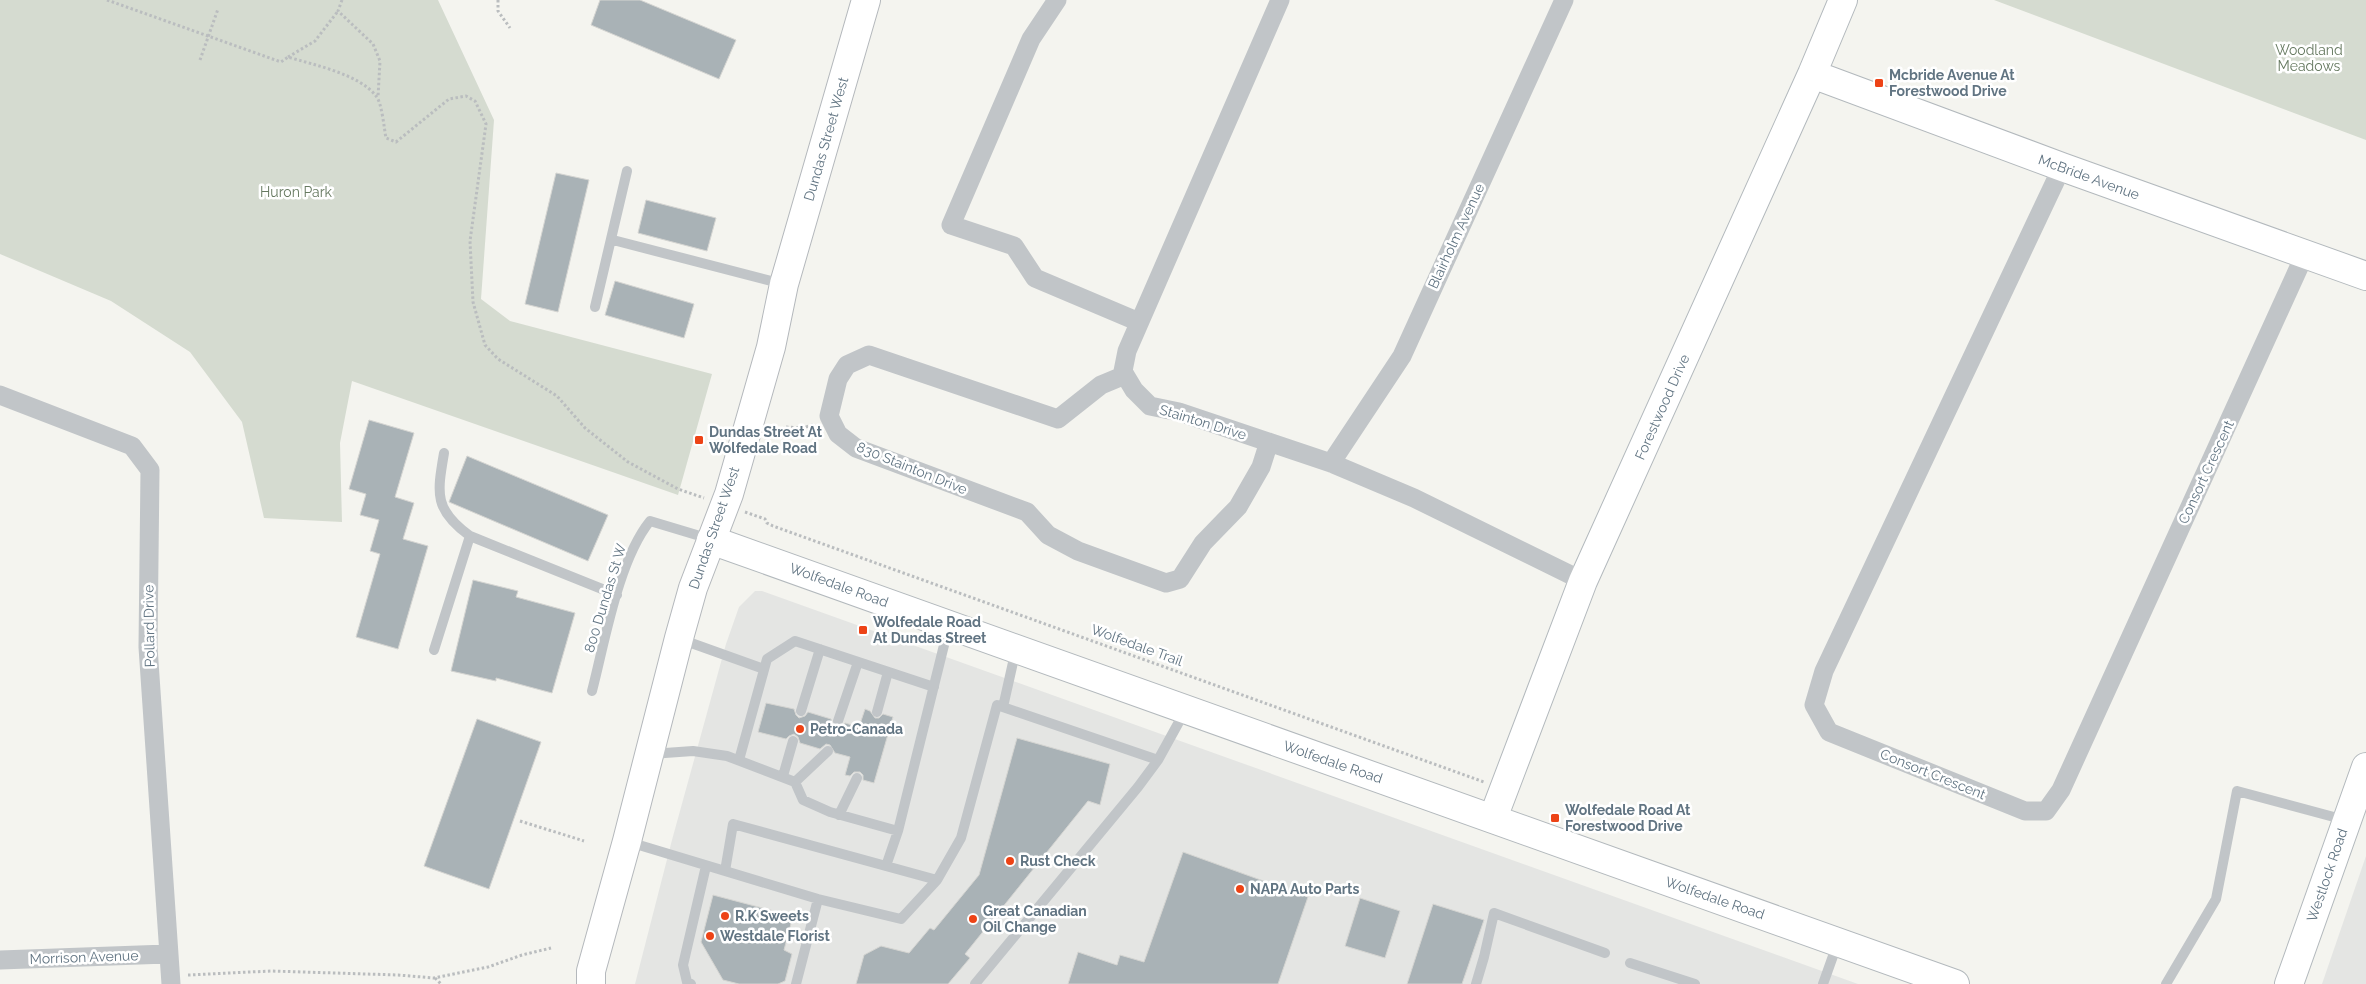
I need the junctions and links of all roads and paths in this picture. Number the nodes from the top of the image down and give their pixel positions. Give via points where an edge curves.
1 (107, 0) edge
2 (342, 0) edge
3 (498, 0) edge
4 (866, 0) edge
5 (1057, 0) edge
6 (1280, 0) edge
7 (1564, 0) edge
8 (1843, 0) edge
9 (218, 9) dead end
10 (338, 11) junction
11 (510, 28) dead end
12 (208, 36) junction
13 (288, 57) junction
14 (200, 60) dead end
15 (1812, 74) junction
16 (378, 97) junction
17 (2062, 167) junction
18 (627, 171) dead end
19 (613, 240) junction
20 (2305, 254) junction
21 (2366, 276) edge
22 (784, 284) junction
23 (596, 306) dead end
24 (1139, 322) junction
25 (1125, 375) junction
26 (0, 395) edge
27 (831, 419) junction
28 (786, 427) dead end
29 (1269, 442) junction
30 (444, 453) dead end
31 (1331, 463) junction
32 (685, 492) dead end
33 (765, 519) dead end
34 (470, 536) junction
35 (711, 540) junction
36 (1583, 581) junction
37 (617, 594) junction
38 (949, 624) junction
39 (679, 638) junction
40 (1017, 647) junction
41 (820, 649) junction
42 (434, 650) dead end
43 (858, 662) junction
44 (764, 669) junction
45 (888, 672) junction
46 (934, 687) junction
47 (592, 692) dead end
48 (1003, 707) junction
49 (1185, 710) junction
50 (801, 711) dead end
51 (877, 712) dead end
52 (838, 721) dead end
53 (793, 741) dead end
54 (828, 751) dead end
55 (648, 754) junction
56 (739, 760) junction
57 (1158, 760) junction
58 (2366, 767) edge
59 (782, 776) junction
60 (857, 778) dead end
61 (795, 782) junction
62 (1503, 790) junction
63 (839, 815) junction
64 (1493, 818) junction
65 (2346, 820) junction
66 (520, 822) dead end
67 (898, 830) junction
68 (584, 841) dead end
69 (627, 841) junction
70 (706, 866) junction
71 (886, 866) junction
72 (725, 871) junction
73 (938, 880) junction
74 (818, 899) junction
75 (1839, 942) junction
76 (551, 948) dead end
77 (168, 954) junction
78 (1605, 954) dead end
79 (0, 960) edge
80 (1630, 962) dead end
81 (434, 978) junction
82 (170, 980) edge
83 (588, 980) edge
84 (441, 984) edge
85 (691, 984) edge
86 (796, 984) edge
87 (975, 984) edge
88 (1476, 984) edge
89 (1695, 984) edge
90 (1823, 984) edge
91 (1955, 984) edge
92 (2166, 984) edge
93 (2289, 984) edge

1 - 12 path
2 - 10 path
3 - 11 path via 498,11
4 - 22 street, Dundas Street West
5 - 24 street via 1031,39 951,225 1014,246 1035,278
6 - 24 street
7 - 31 street, Blairholm Avenue via 1402,356
8 - 15 street, Forestwood Drive
9 - 12 path
10 - 13 path via 315,40
10 - 16 path via 373,44 380,60
12 - 13 path via 281,62
12 - 14 path
13 - 16 path via 360,82
15 - 17 street, McBride Avenue
15 - 36 street, Forestwood Drive
16 - 32 path via 386,138 396,142 450,100 466,96 475,101 486,124 470,241 473,302 485,345 498,359 557,396 585,428 628,462
17 - 20 street, McBride Avenue
17 - 20 street, Consort Crescent via 1824,672 1814,705 1828,732 2025,811 2046,811 2061,790
18 - 19 lane
19 - 22 lane
19 - 23 lane
20 - 21 street, McBride Avenue
22 - 35 street, Dundas Street West via 771,347 729,494
24 - 25 street via 1126,351
25 - 27 street via 1101,385 1058,419 868,355 846,365 838,379
25 - 29 street, Stainton Drive via 1150,406 1179,412
26 - 77 street, Pollard Drive via 132,446 150,470 148,647
27 - 28 path via 803,428
27 - 29 street, 830 Stainton Drive via 838,434 856,448 1027,512 1048,535 1078,551 1166,583 1180,579 1204,543 1238,507 1261,468
29 - 31 street, Stainton Drive
30 - 34 lane via 438,487 441,507 455,526
31 - 36 street, Stainton Drive via 1414,498
33 - 62 path, Wolfedale Trail via 773,526
34 - 37 lane
34 - 42 lane
35 - 37 lane, 800 Dundas St W via 650,521 638,536
35 - 38 street, Wolfedale Road
35 - 39 street, Dundas Street West
36 - 62 street, Forestwood Drive
37 - 47 lane, 800 Dundas St W
38 - 40 street, Wolfedale Road
38 - 46 lane
39 - 44 lane
39 - 55 street, Dundas Street West
40 - 48 lane
40 - 49 street, Wolfedale Road
41 - 43 lane
41 - 44 lane via 795,641 767,659
41 - 50 lane
43 - 45 lane
43 - 52 lane
44 - 56 lane
45 - 46 lane
45 - 51 lane
46 - 67 lane
48 - 57 lane
48 - 73 lane via 997,705 961,838
49 - 57 lane
49 - 64 street, Wolfedale Road
53 - 59 lane
54 - 61 lane
55 - 56 lane via 693,751
55 - 69 street, Dundas Street West
56 - 59 lane
57 - 87 lane
58 - 65 street, Westlock Road
59 - 61 lane
60 - 63 lane
61 - 63 lane via 803,800
62 - 64 street, Forestwood Drive
63 - 67 lane
64 - 75 street, Wolfedale Road
65 - 92 lane via 2237,791 2216,899
65 - 93 street, Westlock Road
66 - 68 path
67 - 71 lane
69 - 70 lane
69 - 83 street, Dundas Street West
70 - 72 lane
70 - 85 lane via 683,964 687,982
71 - 72 lane via 733,824
71 - 73 lane
72 - 74 lane
73 - 74 lane via 901,919
74 - 86 lane
75 - 90 lane
75 - 91 street, Wolfedale Road
76 - 81 path via 522,954 488,967
77 - 79 street, Morrison Avenue
77 - 82 street, Pollard Drive
78 - 88 lane via 1494,913
80 - 89 lane
81 - 82 path via 271,971
81 - 84 path

